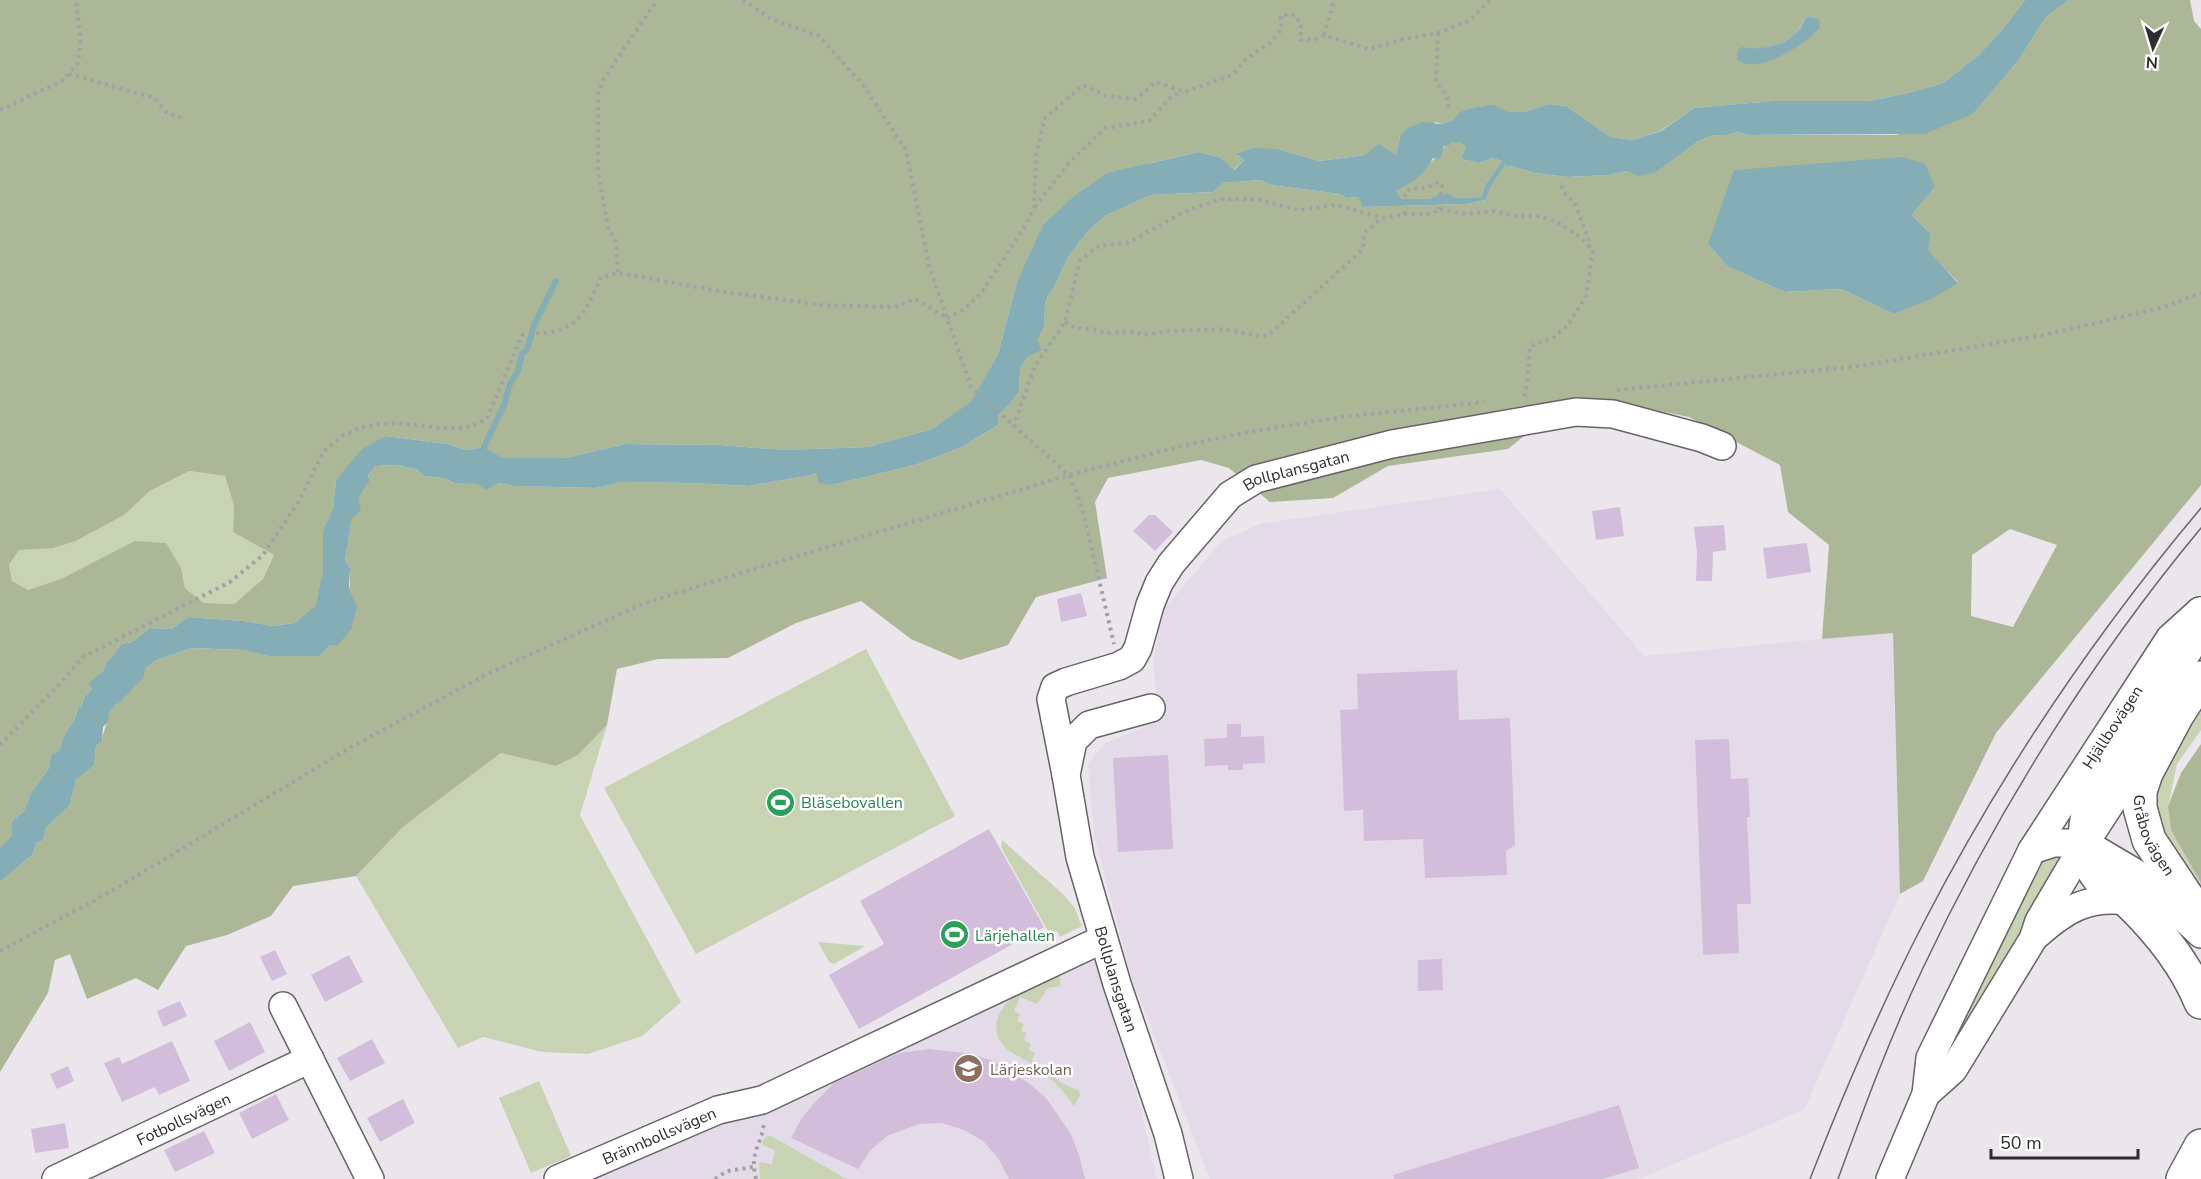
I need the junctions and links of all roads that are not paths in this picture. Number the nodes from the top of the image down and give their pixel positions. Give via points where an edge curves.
1 (1722, 446) dead end
2 (2201, 612) edge
3 (2201, 678) edge
4 (1151, 708) dead end
5 (2177, 715) junction
6 (1066, 775) junction
7 (2085, 843) junction
8 (2032, 850) junction
9 (2128, 901) junction
10 (2201, 918) edge
11 (2201, 934) edge
12 (1103, 939) junction
13 (2033, 939) junction
14 (2201, 1002) edge
15 (283, 1006) dead end
16 (310, 1059) junction
17 (1926, 1095) junction
18 (2201, 1146) edge
19 (56, 1179) edge
20 (370, 1179) edge
21 (558, 1179) edge
22 (1179, 1179) edge
23 (1890, 1179) edge
24 (2183, 1179) edge

1 - 6 street, Bollplansgatan via 1613,414 1576,412 1392,444 1256,479 1230,495 1158,583 1132,659 1055,687 1051,699
2 - 7 main road via 2186,649 2095,794 2085,824
2 - 8 street, Hjällbovägen via 2170,638
3 - 5 main road, Hjällbovägen
4 - 6 street, Bollplansgatan via 1089,725 1073,741
5 - 7 street, Hjällbovägen via 2145,750
5 - 10 main road, Gråbovägen via 2146,773 2140,808 2149,840
6 - 12 street, Bollplansgatan via 1080,857
7 - 8 street via 2055,843
7 - 9 main road via 2097,875
7 - 11 street via 2134,872
7 - 13 street, Hjällbovägen via 2039,921
8 - 17 street, Hjällbovägen via 1930,1058
9 - 13 street, Hjällbovägen via 2080,904
9 - 14 main road via 2174,952
12 - 21 street, Brännbollsvägen via 762,1100 718,1110
12 - 22 street, Bollplansgatan via 1168,1134
13 - 17 street, Hjällbovägen via 1953,1070
15 - 16 street
16 - 19 street, Fotbollsvägen
16 - 20 street
17 - 23 street, Hjällbovägen
18 - 24 main road

